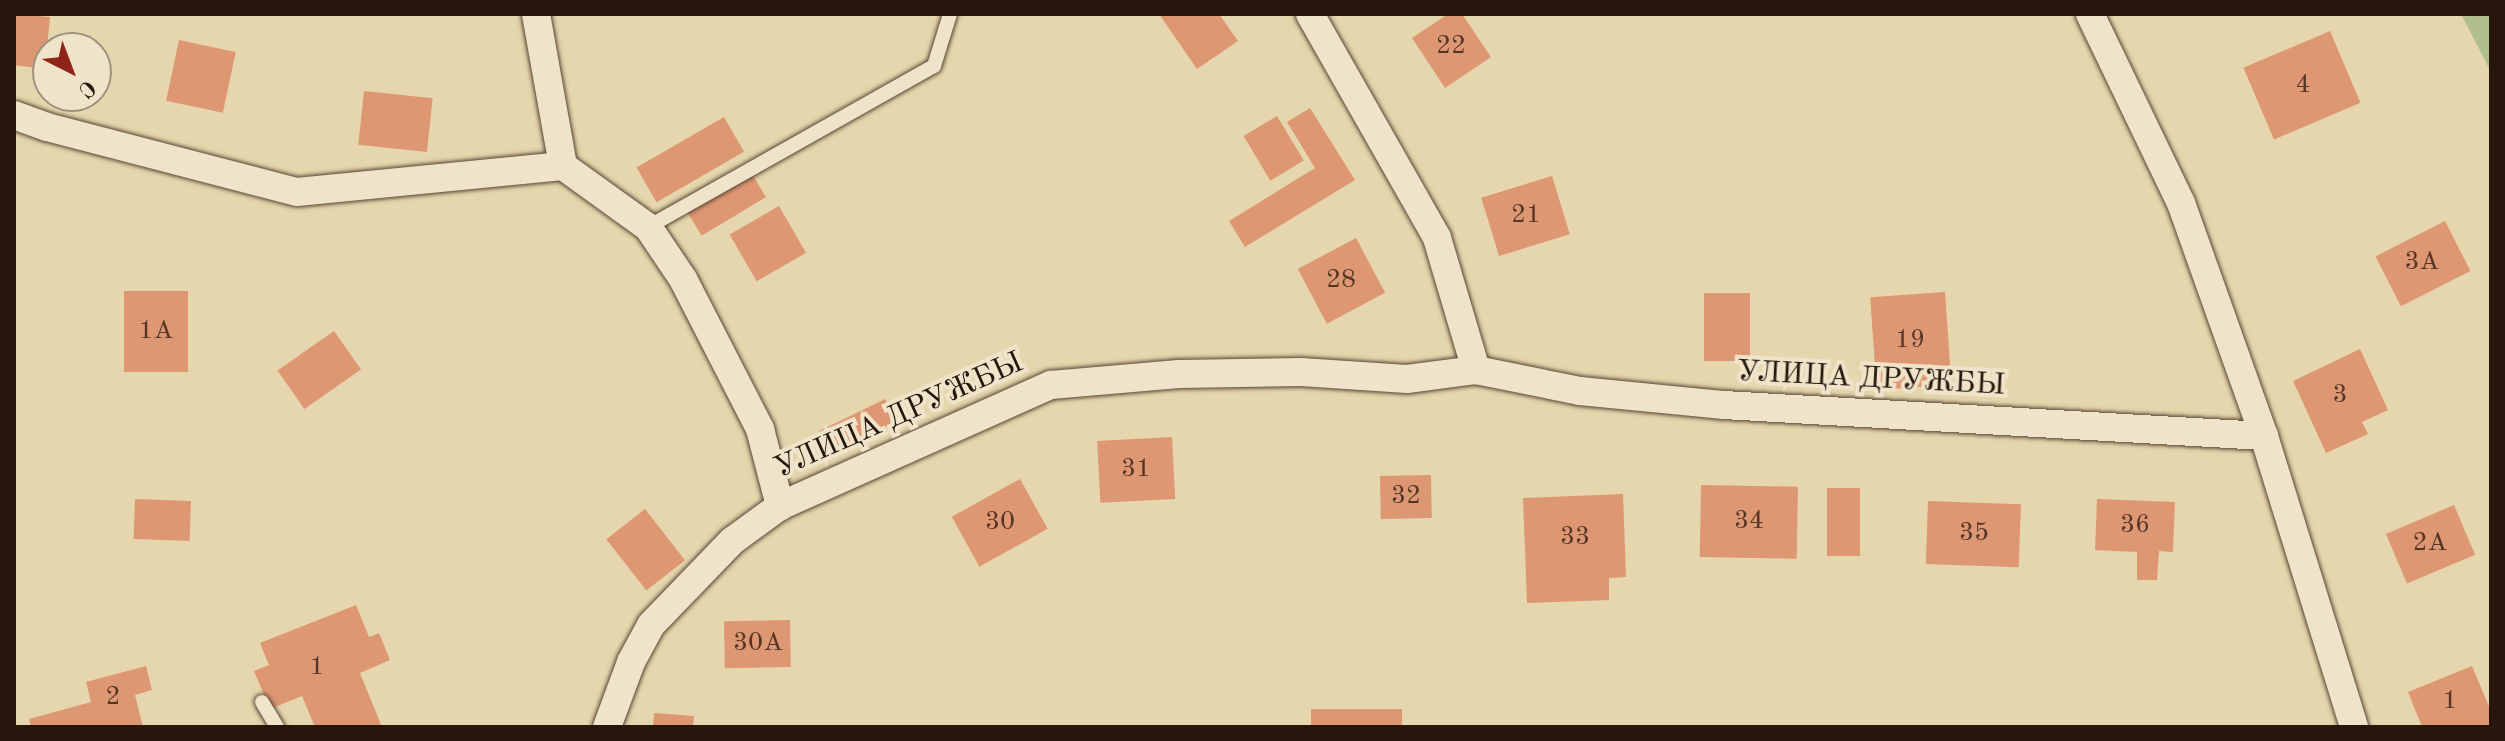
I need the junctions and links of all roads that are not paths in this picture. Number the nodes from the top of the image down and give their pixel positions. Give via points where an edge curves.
1 (536, 14) edge
2 (950, 14) edge
3 (1310, 14) edge
4 (2090, 14) edge
5 (14, 115) edge
6 (563, 166) junction
7 (648, 227) junction
8 (1476, 370) junction
9 (2264, 436) junction
10 (780, 506) junction
11 (262, 702) dead end
12 (277, 727) edge
13 (607, 727) edge
14 (2354, 727) edge

1 - 6 street
2 - 7 lane via 934,66
3 - 8 street via 1437,238
4 - 9 street via 2181,203
5 - 6 street via 297,192
6 - 7 street
7 - 10 street via 683,279 760,429
8 - 9 street, УЛИЦА ДРУЖБЫ via 1580,391 1724,405
8 - 10 street, УЛИЦА ДРУЖБЫ via 1407,379 1301,372 1179,374 1051,385
9 - 14 street
10 - 13 street, УЛИЦА ДРУЖБЫ via 732,541 651,625
11 - 12 lane

